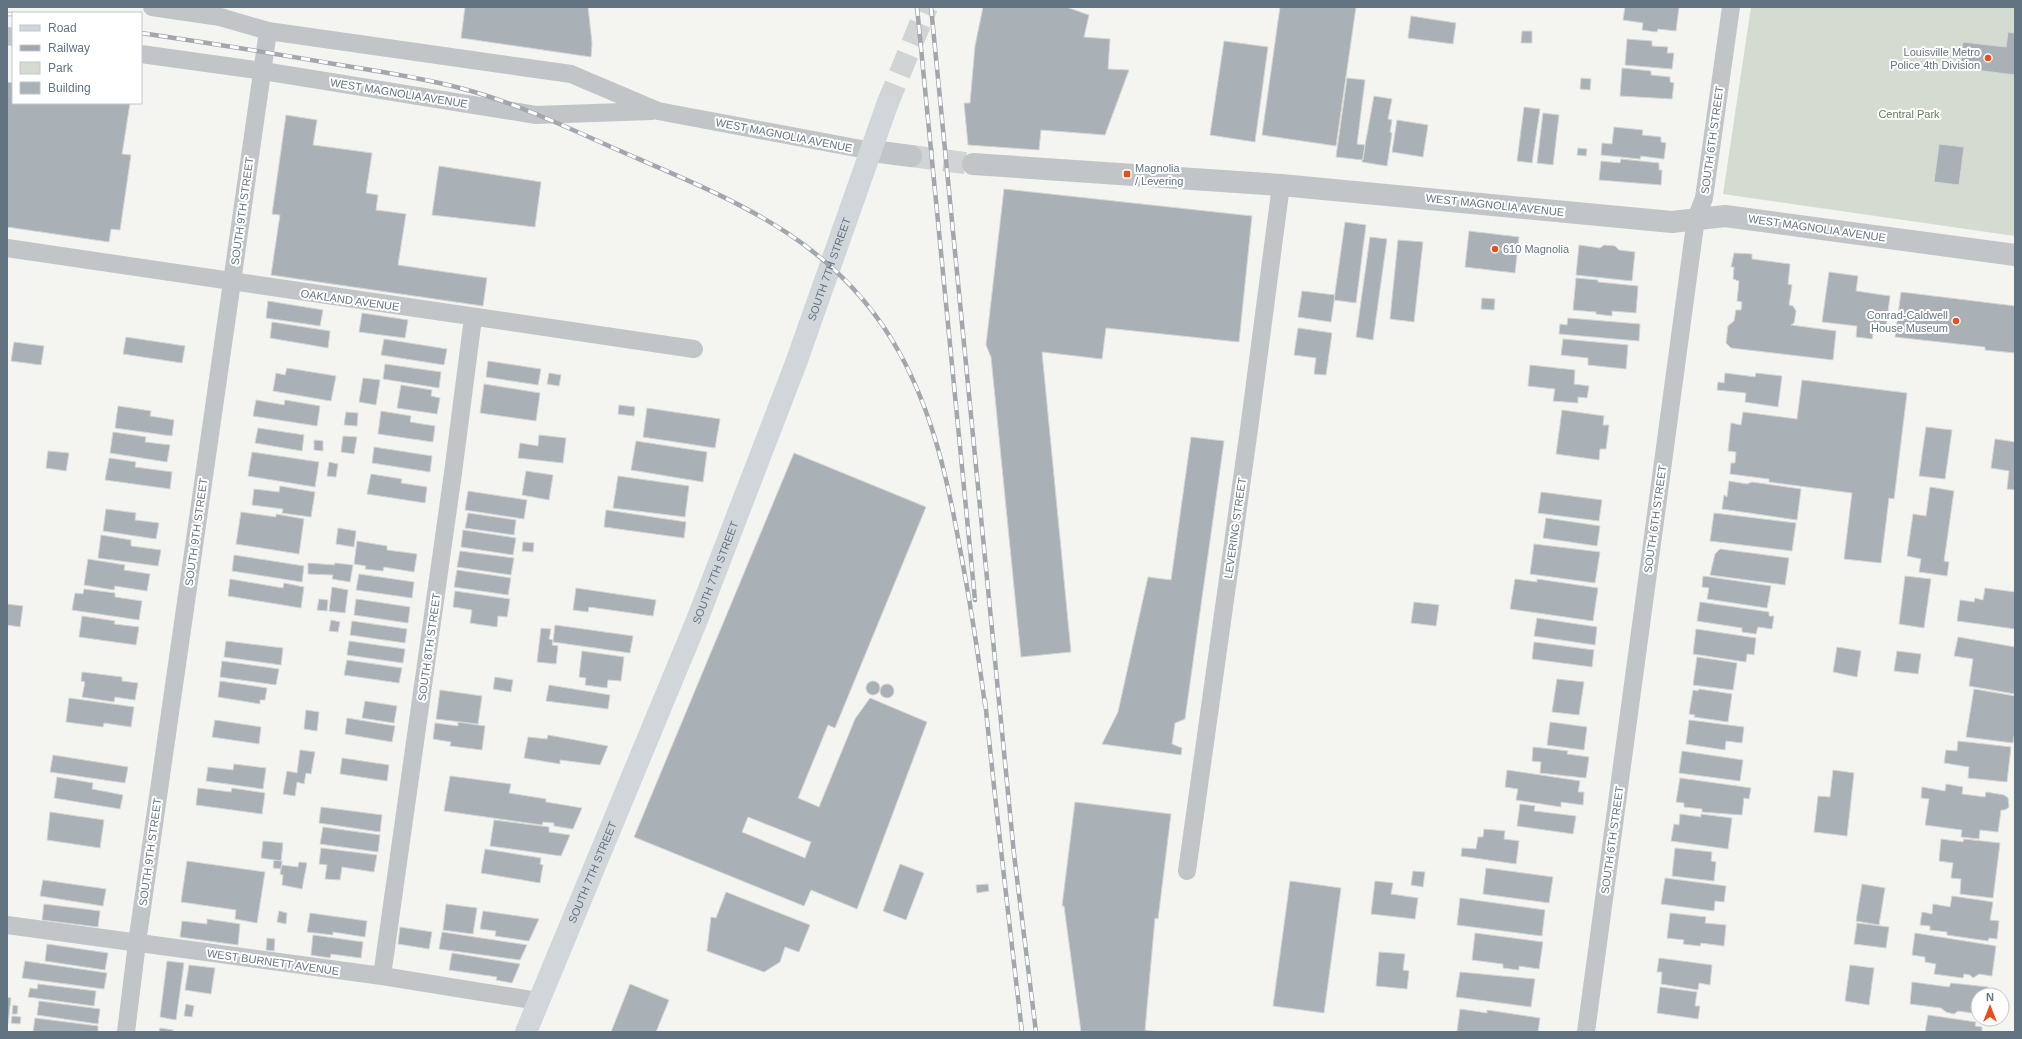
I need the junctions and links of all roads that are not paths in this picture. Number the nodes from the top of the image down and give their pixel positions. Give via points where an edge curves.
1 (152, 7) edge
2 (1731, 7) edge
3 (268, 31) junction
4 (142, 54) edge
5 (263, 71) junction
6 (887, 105) tunnel mouth
7 (658, 111) junction
8 (872, 151) junction
9 (911, 156) tunnel mouth
10 (973, 164) tunnel mouth
11 (1281, 185) junction
12 (1696, 219) junction
13 (7, 248) edge
14 (2015, 255) edge
15 (232, 282) junction
16 (473, 318) junction
17 (694, 349) dead end
18 (1187, 870) dead end
19 (7, 925) edge
20 (137, 943) junction
21 (382, 976) junction
22 (538, 1001) junction
23 (126, 1032) edge
24 (526, 1032) edge
25 (1586, 1032) edge

1 - 3 street, WEST MAGNOLIA AVENUE via 220,17
2 - 12 street, SOUTH 6TH STREET via 1704,198
3 - 5 street, SOUTH 9TH STREET
3 - 7 street, WEST MAGNOLIA AVENUE via 571,74
4 - 5 street, WEST MAGNOLIA AVENUE
5 - 7 street, WEST MAGNOLIA AVENUE via 536,115
5 - 15 street, SOUTH 9TH STREET
6 - 8 main road, SOUTH 7TH STREET
7 - 8 street, WEST MAGNOLIA AVENUE
8 - 9 street, WEST MAGNOLIA AVENUE
8 - 22 main road, SOUTH 7TH STREET via 796,363 697,620
10 - 11 street, WEST MAGNOLIA AVENUE
11 - 12 street, WEST MAGNOLIA AVENUE via 1672,222
11 - 18 street, LEVERING STREET
12 - 14 street, WEST MAGNOLIA AVENUE via 1724,216
12 - 25 street, SOUTH 6TH STREET
13 - 15 street, OAKLAND AVENUE
15 - 16 street, OAKLAND AVENUE
15 - 20 street, SOUTH 9TH STREET
16 - 17 street, OAKLAND AVENUE
16 - 21 street, SOUTH 8TH STREET
19 - 20 street, WEST BURNETT AVENUE
20 - 21 street, WEST BURNETT AVENUE
20 - 23 street, SOUTH 9TH STREET
21 - 22 street, WEST BURNETT AVENUE
22 - 24 main road, SOUTH 7TH STREET

